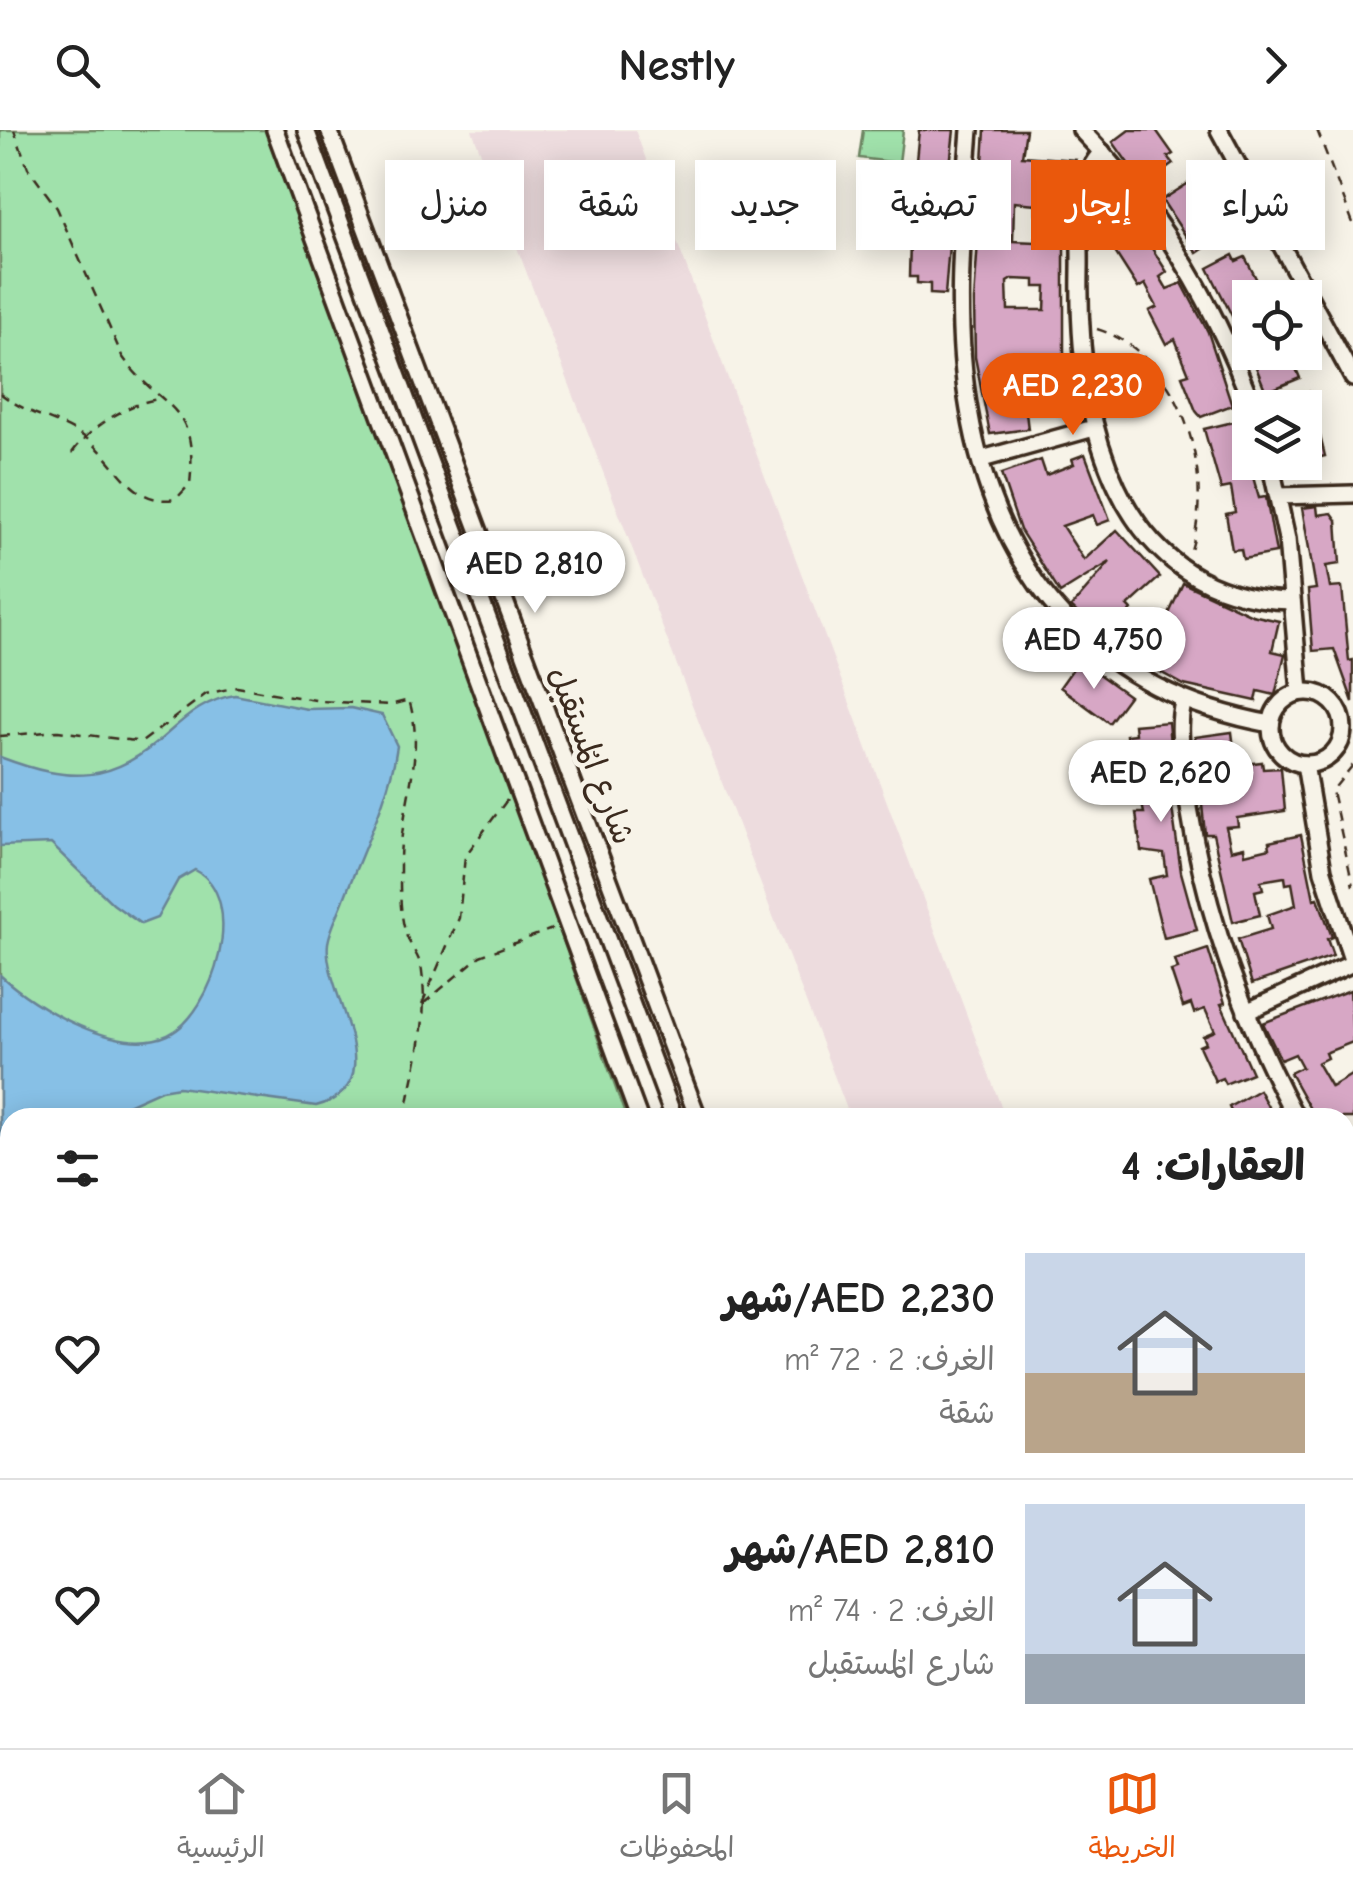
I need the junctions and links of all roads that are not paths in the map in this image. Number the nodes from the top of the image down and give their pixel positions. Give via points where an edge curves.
1 (275, 130) edge
2 (306, 130) edge
3 (329, 130) edge
4 (970, 130) edge
5 (1082, 130) edge
6 (1220, 130) edge
7 (1102, 152) junction
8 (1353, 378) edge
9 (1247, 390) edge
10 (1094, 428) junction
11 (982, 459) junction
12 (1274, 480) edge
13 (1353, 494) edge
14 (1278, 496) junction
15 (1292, 601) junction
16 (1300, 692) junction
17 (1183, 702) junction
18 (1348, 715) edge
19 (1272, 724) junction
20 (1305, 764) junction
21 (1353, 963) edge
22 (1246, 1012) junction
23 (635, 1108) edge
24 (670, 1108) edge
25 (694, 1108) edge
26 (1291, 1108) edge

1 - 23 street
2 - 24 street, شارع المُستقبل
3 - 25 street, شارع المُستقبل
4 - 11 street via 962,319 969,411
5 - 7 street
6 - 8 street
7 - 9 street via 1187,265
7 - 10 street via 1084,183 1082,374
10 - 11 street
10 - 15 street via 1135,520 1184,569 1236,593
11 - 17 street via 1010,536 1053,606 1110,660
12 - 14 street
13 - 14 street
14 - 15 street
15 - 16 street
16 - 18 street via 1330,699
16 - 19 street via 1284,700
17 - 19 street
17 - 22 street via 1180,730 1193,834
18 - 20 street via 1339,746 1325,760
19 - 20 street via 1280,751
20 - 21 street via 1323,872
21 - 22 street
22 - 26 street

